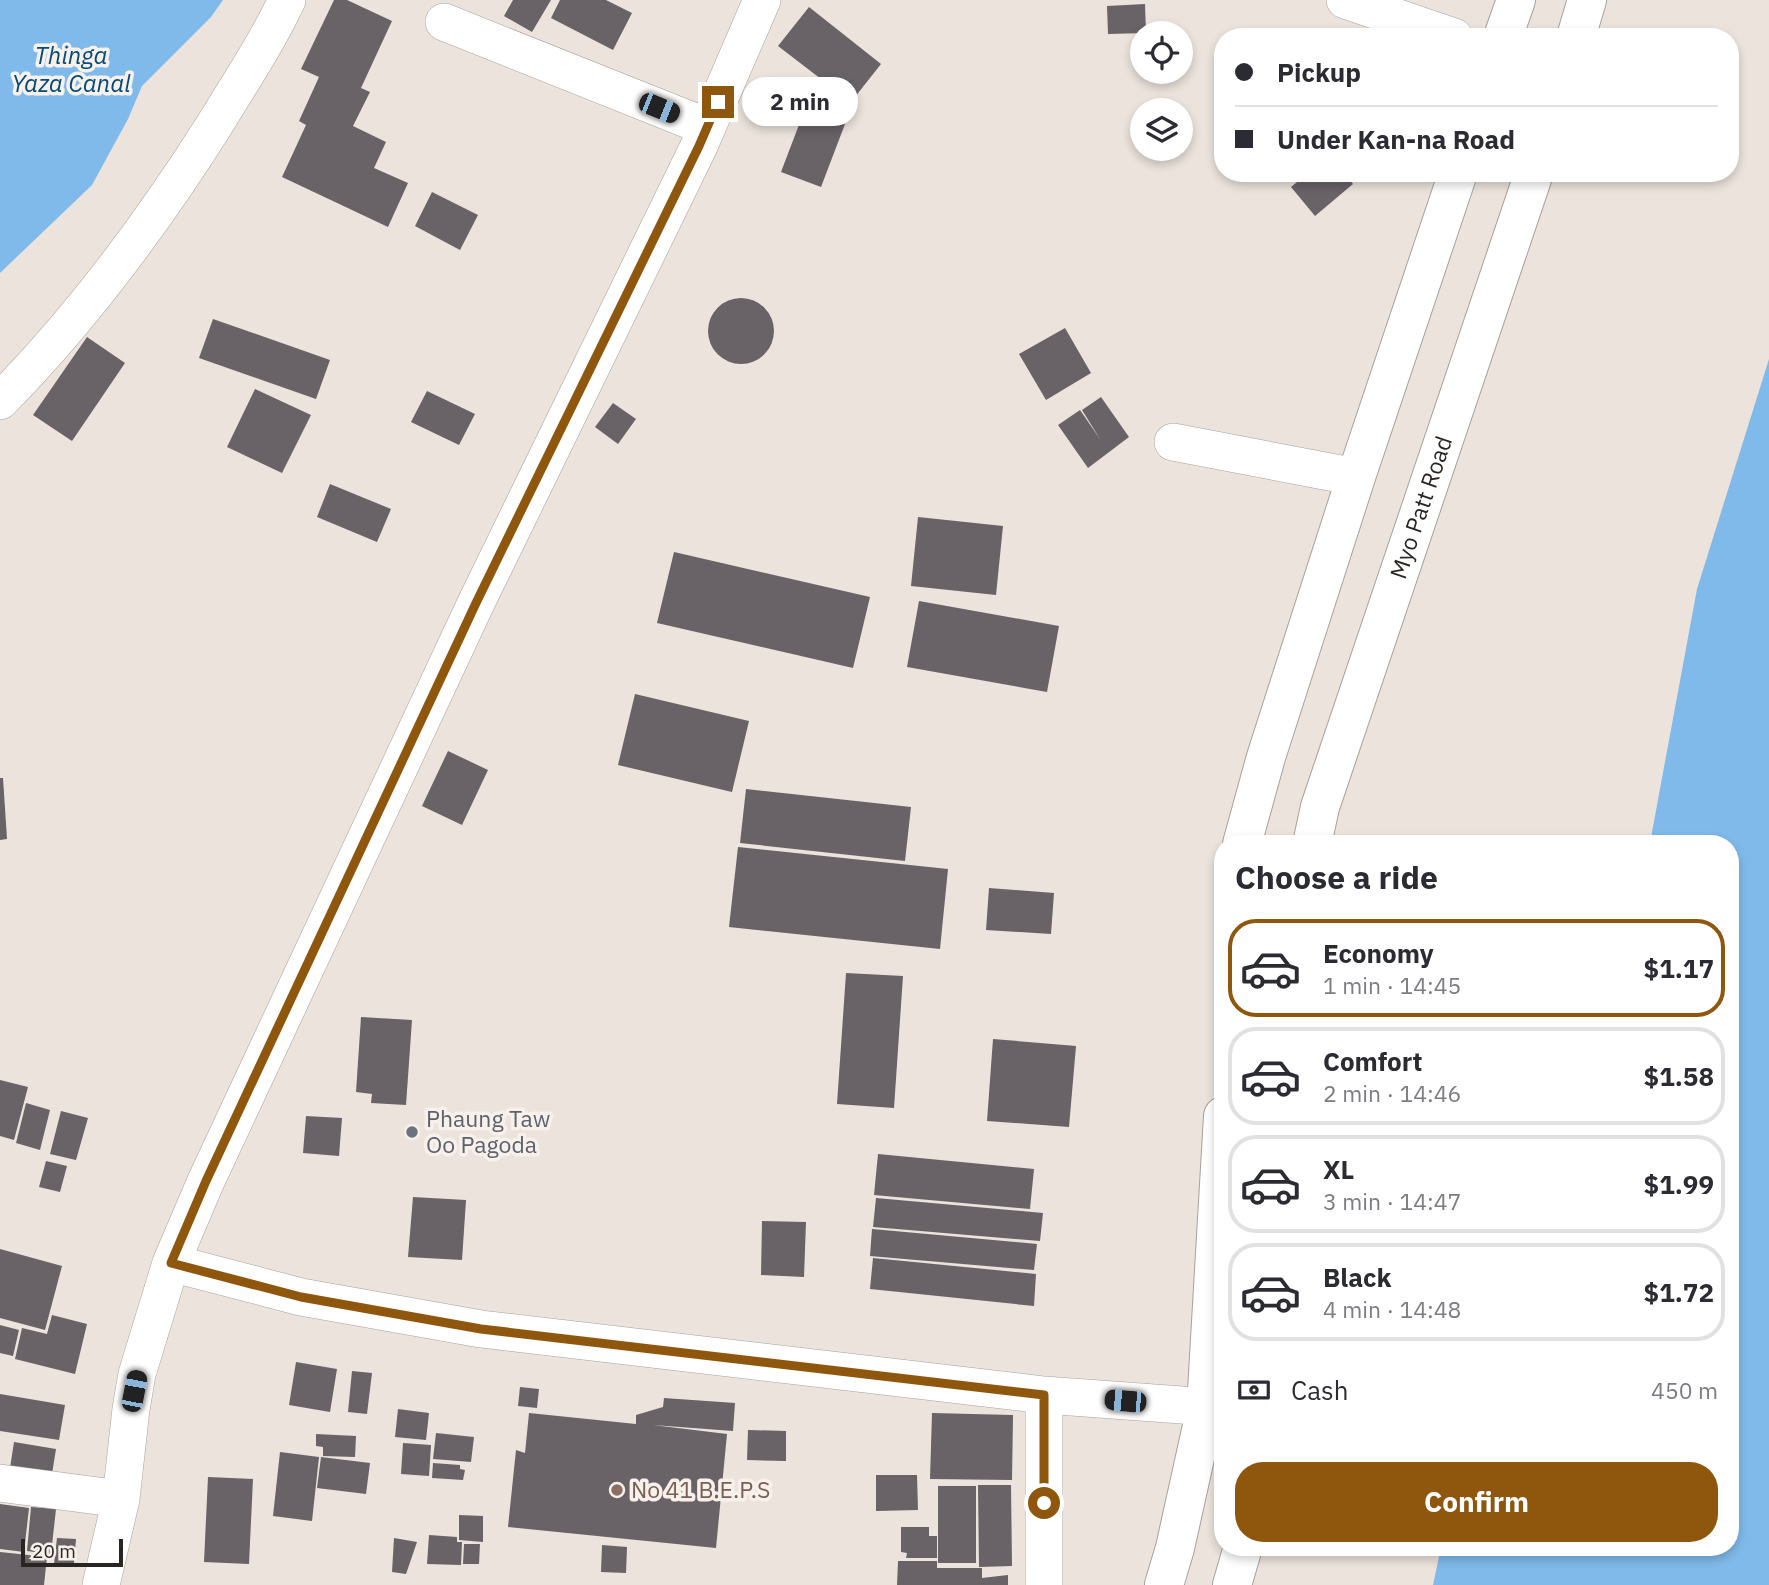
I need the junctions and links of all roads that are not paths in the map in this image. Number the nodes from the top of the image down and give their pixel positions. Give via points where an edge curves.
1 (287, 0) edge
2 (762, 0) edge
3 (1345, 0) edge
4 (1516, 0) edge
5 (1587, 0) edge
6 (444, 22) dead end
7 (1427, 28) edge
8 (1506, 28) edge
9 (1579, 28) edge
10 (707, 127) junction
11 (1455, 182) edge
12 (1531, 182) edge
13 (0, 401) edge
14 (1173, 442) dead end
15 (1356, 477) junction
16 (1252, 835) edge
17 (1314, 835) edge
18 (171, 1263) junction
19 (1044, 1395) junction
20 (1214, 1408) edge
21 (1214, 1412) edge
22 (0, 1483) edge
23 (121, 1499) junction
24 (1240, 1556) edge
25 (101, 1585) edge
26 (1044, 1585) edge
27 (1164, 1585) edge
28 (1231, 1585) edge

1 - 13 street via 269,37 167,199 32,369
2 - 10 street
3 - 7 street
4 - 8 main road
5 - 9 main road
6 - 10 street
10 - 18 street via 476,603
11 - 15 main road
12 - 17 main road, Myo Patt Road
14 - 15 street
15 - 16 main road via 1265,757
18 - 19 street via 301,1297 481,1329
18 - 23 street via 137,1374
19 - 20 street
19 - 26 street
21 - 27 main road
22 - 23 street
23 - 25 street
24 - 28 main road

